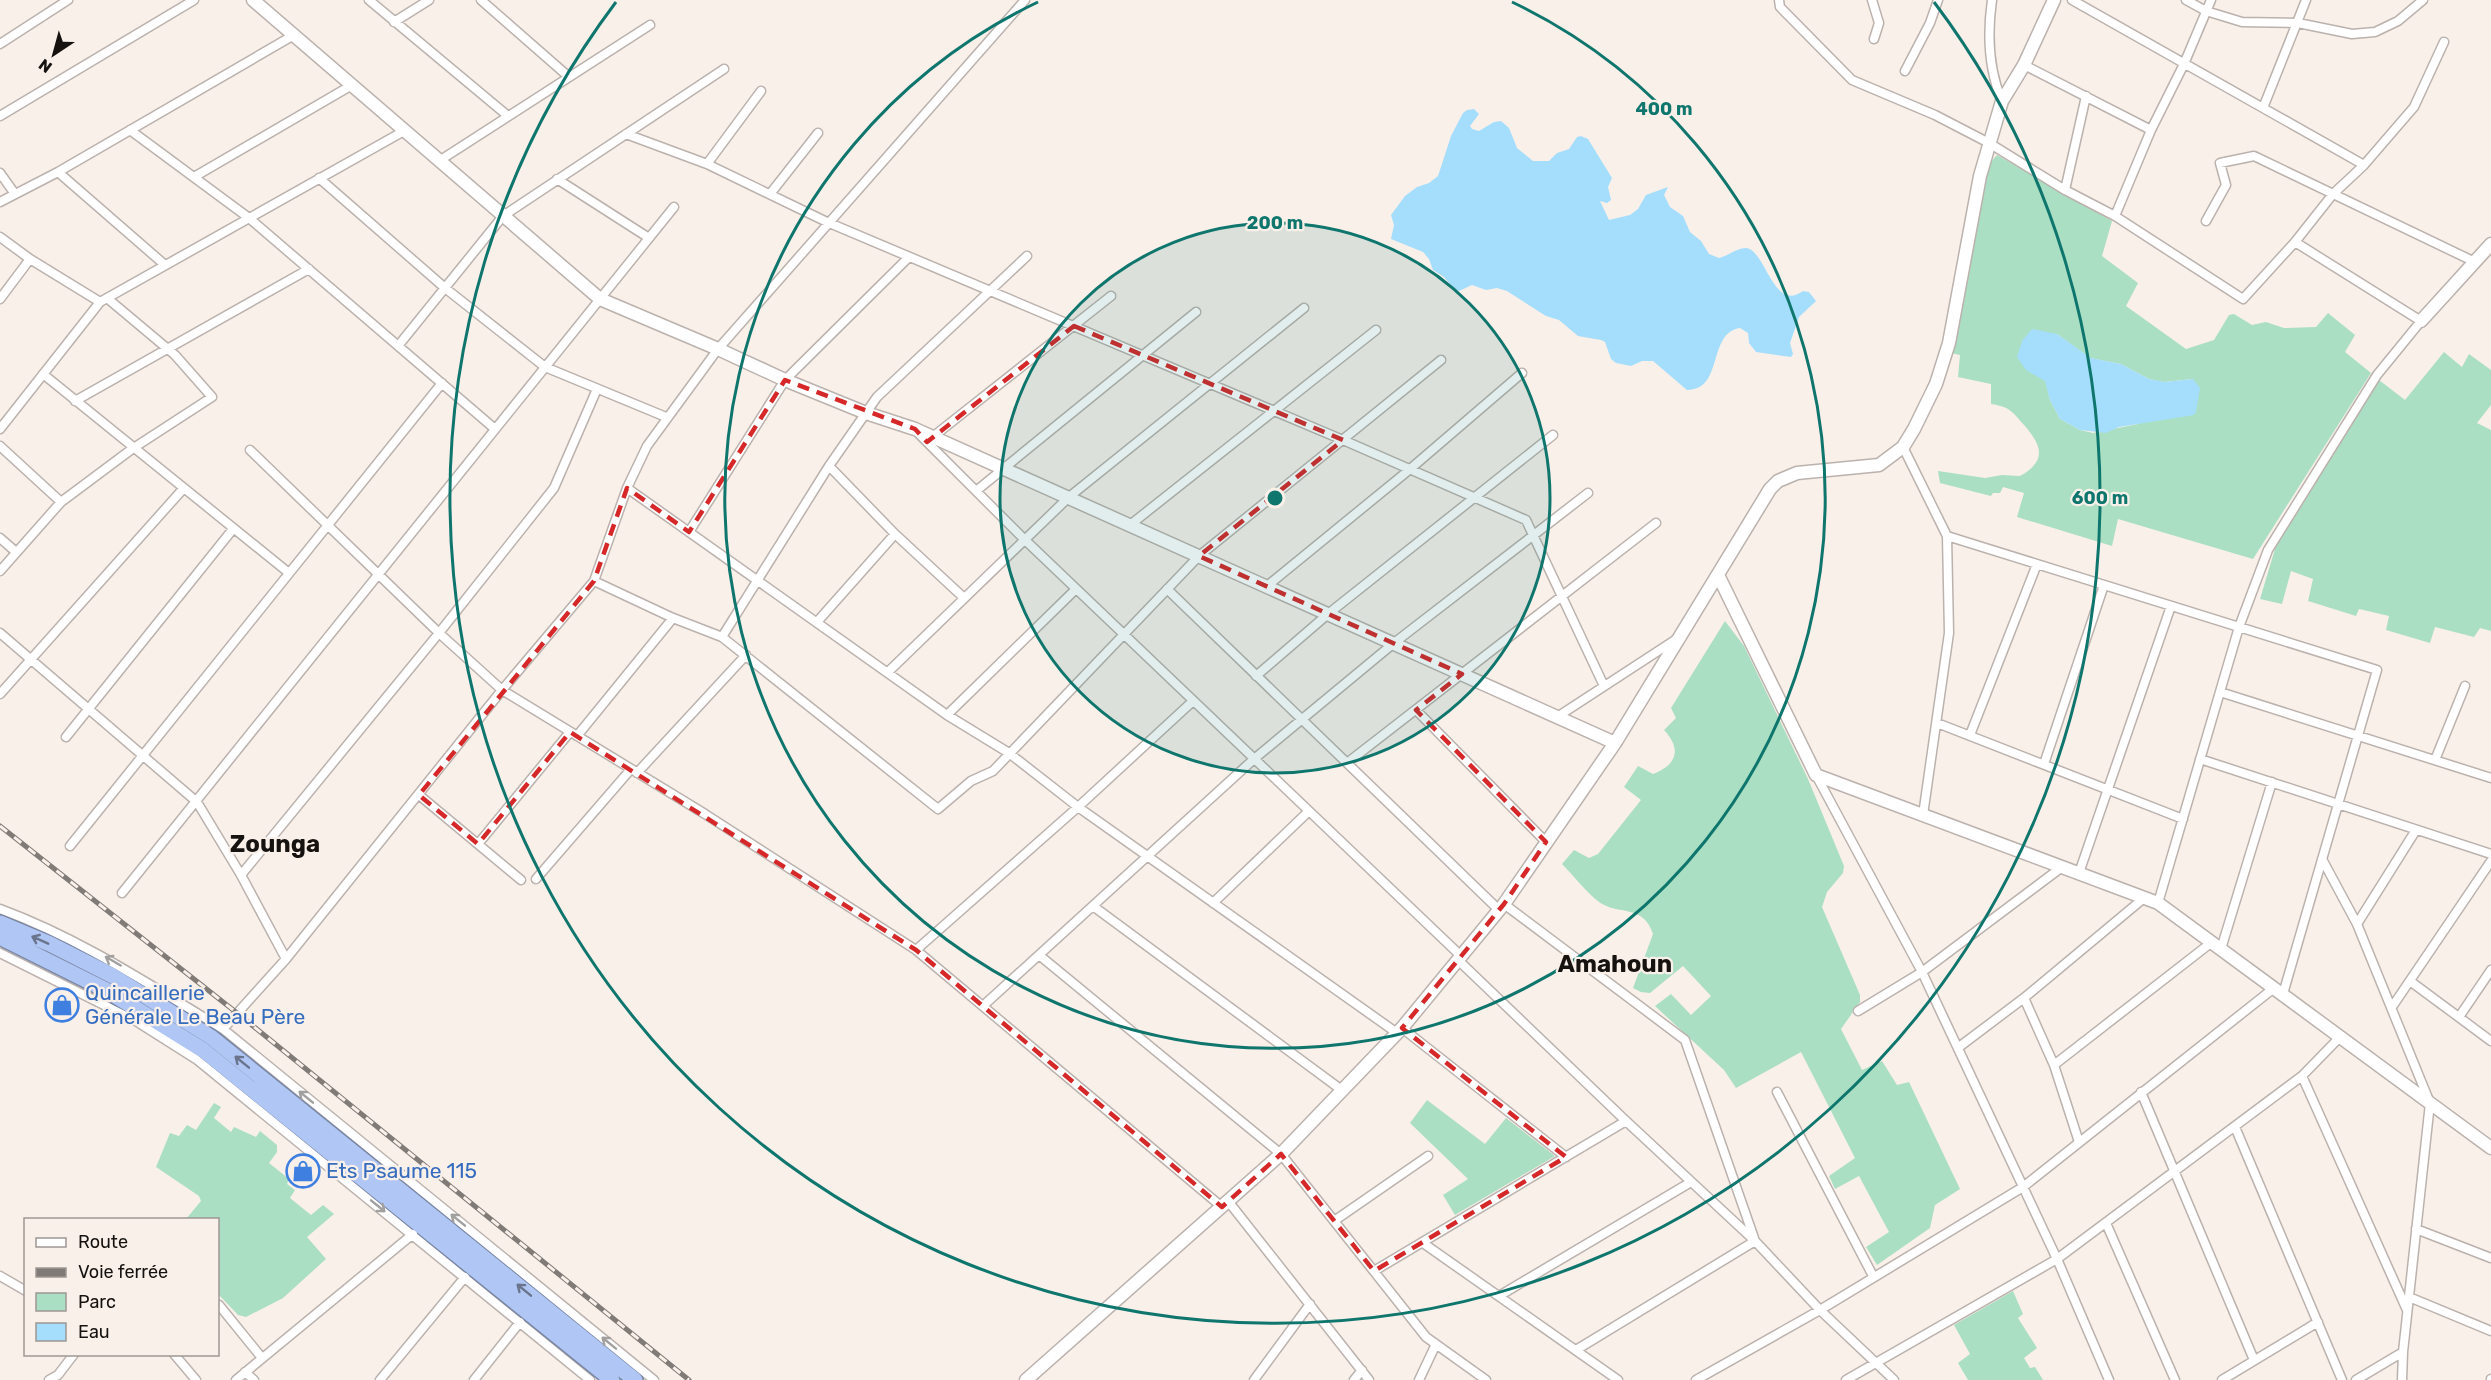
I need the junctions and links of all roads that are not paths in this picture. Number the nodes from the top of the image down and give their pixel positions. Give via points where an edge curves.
1 (68, 0) edge
2 (194, 0) edge
3 (253, 0) edge
4 (369, 0) edge
5 (429, 0) edge
6 (481, 0) edge
7 (1025, 0) edge
8 (1779, 0) edge
9 (1872, 0) edge
10 (1938, 0) edge
11 (1992, 0) edge
12 (2054, 0) edge
13 (2072, 0) edge
14 (2186, 0) edge
15 (2211, 0) edge
16 (2306, 0) edge
17 (2423, 0) edge
18 (2206, 11) junction
19 (394, 22) junction
20 (2298, 23) junction
21 (650, 25) dead end
22 (294, 35) junction
23 (1874, 39) dead end
24 (2444, 42) dead end
25 (0, 44) edge
26 (2184, 64) junction
27 (2024, 65) junction
28 (724, 69) dead end
29 (1905, 71) dead end
30 (569, 77) junction
31 (352, 85) junction
32 (761, 92) dead end
33 (2086, 96) junction
34 (2002, 101) junction
35 (2264, 108) junction
36 (0, 116) edge
37 (508, 116) junction
38 (130, 130) junction
39 (2151, 130) junction
40 (404, 131) junction
41 (626, 134) junction
42 (818, 134) dead end
43 (1989, 143) junction
44 (439, 161) junction
45 (707, 164) junction
46 (2364, 165) junction
47 (58, 172) junction
48 (0, 173) edge
49 (194, 177) junction
50 (319, 178) junction
51 (557, 179) junction
52 (2065, 190) junction
53 (15, 194) junction
54 (2332, 194) junction
55 (770, 195) junction
56 (0, 202) edge
57 (674, 207) dead end
58 (503, 216) junction
59 (2115, 216) junction
60 (249, 218) junction
61 (2206, 221) dead end
62 (827, 222) junction
63 (0, 237) edge
64 (649, 238) junction
65 (2295, 242) junction
66 (2491, 244) edge
67 (1027, 256) dead end
68 (909, 257) junction
69 (30, 259) junction
70 (2475, 262) junction
71 (165, 265) junction
72 (309, 269) junction
73 (445, 288) junction
74 (988, 291) junction
75 (1111, 297) dead end
76 (0, 299) edge
77 (600, 299) junction
78 (103, 300) junction
79 (1304, 308) dead end
80 (1196, 312) dead end
81 (2421, 321) junction
82 (1074, 326) junction
83 (1376, 330) dead end
84 (398, 346) junction
85 (167, 349) junction
86 (718, 349) junction
87 (1143, 355) junction
88 (1441, 360) dead end
89 (545, 368) junction
90 (1522, 373) dead end
91 (42, 374) junction
92 (785, 380) junction
93 (442, 383) junction
94 (1209, 385) junction
95 (597, 389) junction
96 (75, 400) junction
97 (1273, 412) junction
98 (866, 413) junction
99 (666, 417) junction
100 (0, 429) edge
101 (495, 429) junction
102 (1553, 435) dead end
103 (930, 439) junction
104 (1343, 440) junction
105 (0, 446) edge
106 (1903, 447) junction
107 (132, 449) junction
108 (250, 450) dead end
109 (829, 466) junction
110 (1004, 469) junction
111 (1409, 470) junction
112 (627, 488) junction
113 (183, 489) junction
114 (976, 491) junction
115 (1588, 493) dead end
116 (1069, 497) junction
117 (1474, 498) junction
118 (61, 501) junction
119 (1656, 523) dead end
120 (1130, 525) junction
121 (327, 526) junction
122 (233, 529) junction
123 (689, 532) junction
124 (895, 534) junction
125 (1533, 536) junction
126 (1947, 536) junction
127 (0, 538) edge
128 (1024, 539) junction
129 (16, 552) junction
130 (1199, 556) junction
131 (2037, 564) junction
132 (0, 571) edge
133 (289, 573) junction
134 (1718, 574) junction
135 (378, 575) junction
136 (756, 579) junction
137 (594, 580) junction
138 (2104, 585) junction
139 (1266, 586) junction
140 (1076, 589) junction
141 (1167, 589) junction
142 (963, 597) junction
143 (1562, 597) junction
144 (2171, 606) junction
145 (1328, 614) junction
146 (673, 618) junction
147 (817, 622) junction
148 (2239, 627) junction
149 (0, 633) edge
150 (439, 633) junction
151 (1124, 635) junction
152 (722, 637) junction
153 (1680, 638) junction
154 (1394, 643) junction
155 (746, 655) junction
156 (31, 660) junction
157 (888, 672) junction
158 (1462, 674) junction
159 (1256, 676) junction
160 (1604, 686) junction
161 (2465, 686) dead end
162 (502, 690) junction
163 (2220, 692) junction
164 (0, 694) edge
165 (1193, 701) junction
166 (88, 709) junction
167 (1416, 710) junction
168 (947, 715) junction
169 (1557, 717) junction
170 (1302, 720) junction
171 (1937, 723) junction
172 (573, 734) junction
173 (1970, 735) junction
174 (2358, 736) junction
175 (66, 737) dead end
176 (1615, 743) junction
177 (1009, 753) junction
178 (142, 755) junction
179 (1254, 759) junction
180 (2200, 759) junction
181 (2435, 760) junction
182 (1347, 764) junction
183 (2044, 764) junction
184 (634, 771) junction
185 (1816, 775) junction
186 (2491, 778) edge
187 (2272, 782) junction
188 (2107, 789) junction
189 (419, 795) junction
190 (197, 802) junction
191 (2338, 804) junction
192 (1078, 807) junction
193 (1309, 812) junction
194 (1923, 815) junction
195 (2183, 819) junction
196 (2416, 830) junction
197 (1546, 842) junction
198 (478, 844) junction
199 (70, 846) dead end
200 (2491, 854) edge
201 (1147, 856) junction
202 (2322, 859) junction
203 (2491, 861) edge
204 (2062, 867) junction
205 (2079, 873) junction
206 (241, 875) junction
207 (536, 879) dead end
208 (520, 880) dead end
209 (122, 893) dead end
210 (2144, 898) junction
211 (1213, 903) junction
212 (2158, 903) junction
213 (1093, 906) junction
214 (1501, 907) junction
215 (0, 909) edge
216 (0, 923) edge
217 (2357, 924) junction
218 (0, 938) edge
219 (2217, 946) junction
220 (916, 950) junction
221 (0, 953) edge
222 (1039, 955) junction
223 (1459, 958) junction
224 (286, 959) junction
225 (2491, 970) edge
226 (1922, 972) junction
227 (2410, 981) junction
228 (2279, 991) junction
229 (2024, 998) junction
230 (984, 1005) junction
231 (2392, 1007) junction
232 (1858, 1011) dead end
233 (2459, 1017) junction
234 (223, 1029) junction
235 (1400, 1031) junction
236 (2341, 1036) junction
237 (2491, 1041) edge
238 (1959, 1047) junction
239 (2054, 1065) junction
240 (2302, 1076) junction
241 (1343, 1091) junction
242 (1778, 1092) dead end
243 (2141, 1092) junction
244 (2430, 1103) junction
245 (1626, 1121) junction
246 (2235, 1127) junction
247 (2079, 1142) junction
248 (2491, 1148) edge
249 (1281, 1154) junction
250 (1428, 1156) dead end
251 (1566, 1157) junction
252 (2174, 1172) junction
253 (1691, 1182) junction
254 (2023, 1187) junction
255 (1225, 1204) junction
256 (1334, 1221) junction
257 (2106, 1222) junction
258 (2416, 1229) junction
259 (413, 1234) junction
260 (1755, 1241) junction
261 (1423, 1243) junction
262 (2491, 1258) edge
263 (2057, 1259) junction
264 (1374, 1271) junction
265 (0, 1276) edge
266 (465, 1276) junction
267 (1873, 1276) junction
268 (24, 1291) edge
269 (1499, 1296) junction
270 (2409, 1297) junction
271 (1310, 1304) junction
272 (219, 1305) dead end
273 (1820, 1310) junction
274 (2407, 1310) junction
275 (520, 1322) junction
276 (2318, 1322) junction
277 (2491, 1331) edge
278 (1436, 1344) junction
279 (1576, 1350) junction
280 (2403, 1352) junction
281 (73, 1356) edge
282 (176, 1356) edge
283 (262, 1358) junction
284 (2254, 1360) junction
285 (1876, 1365) junction
286 (1362, 1370) junction
287 (245, 1372) junction
288 (580, 1372) junction
289 (60, 1378) edge
290 (50, 1380) edge
291 (196, 1380) edge
292 (236, 1380) edge
293 (254, 1380) edge
294 (380, 1380) edge
295 (474, 1380) edge
296 (573, 1380) edge
297 (590, 1380) edge
298 (612, 1380) edge
299 (635, 1380) edge
300 (654, 1380) edge
301 (1026, 1380) edge
302 (1254, 1380) edge
303 (1354, 1380) edge
304 (1369, 1380) edge
305 (1419, 1380) edge
306 (1486, 1380) edge
307 (1618, 1380) edge
308 (1696, 1380) edge
309 (1846, 1380) edge
310 (1894, 1380) edge
311 (2109, 1380) edge
312 (2175, 1380) edge
313 (2222, 1380) edge
314 (2342, 1380) edge
315 (2356, 1380) edge
316 (2402, 1380) edge

1 - 25 street
2 - 36 street
3 - 22 street
4 - 19 street
5 - 19 street
6 - 30 street
7 - 62 street
8 - 43 street via 1780,7 1852,80 1935,114
9 - 23 street via 1879,23
10 - 29 street
11 - 34 street via 1987,30 1993,81
12 - 27 street
13 - 26 street
14 - 18 street
15 - 18 street
16 - 20 street
17 - 20 street via 2398,21 2374,32 2352,34
18 - 20 street via 2242,22
18 - 26 street
19 - 37 street
20 - 35 street
21 - 30 street
22 - 31 street
22 - 38 street
24 - 46 street via 2414,107
26 - 35 street
26 - 39 street
27 - 33 street
27 - 34 street
28 - 41 street
30 - 37 street
31 - 40 street
31 - 49 street
32 - 45 street
33 - 39 street
33 - 52 street
34 - 43 street
35 - 46 street
37 - 44 street
38 - 47 street
38 - 49 street
39 - 59 street
40 - 44 street
40 - 50 street
41 - 45 street
41 - 51 street
42 - 55 street
43 - 52 street
43 - 106 street via 1944,361 1927,405
44 - 58 street
45 - 55 street
46 - 54 street
47 - 53 street
47 - 71 street
48 - 53 street
49 - 60 street
50 - 60 street
50 - 73 street
51 - 58 street
51 - 64 street
52 - 59 street
53 - 56 street
54 - 61 street via 2254,156 2220,163 2226,185
54 - 65 street
54 - 70 street
55 - 62 street
57 - 64 street
58 - 73 street
58 - 77 street
59 - 65 street via 2243,299
60 - 71 street
60 - 72 street
62 - 68 street
62 - 86 street
63 - 69 street
64 - 77 street
65 - 81 street
66 - 70 street
67 - 74 street
68 - 74 street
68 - 92 street
69 - 76 street
69 - 78 street
70 - 81 street
71 - 78 street
72 - 84 street
72 - 85 street
73 - 84 street
73 - 89 street
74 - 82 street
74 - 98 street via 877,397
75 - 82 street
77 - 86 street
77 - 89 street
78 - 85 street
78 - 91 street
79 - 94 street
80 - 87 street
81 - 148 street via 2377,375 2275,536
82 - 87 street
82 - 103 street
83 - 97 street
84 - 93 street
85 - 96 street
85 - 107 street via 212,397
86 - 92 street
86 - 99 street
87 - 94 street
87 - 110 street
88 - 104 street
89 - 95 street
89 - 101 street
90 - 111 street
91 - 96 street
91 - 100 street
92 - 98 street
92 - 123 street
93 - 101 street
93 - 121 street
94 - 97 street
94 - 116 street
95 - 99 street
95 - 150 street via 554,488
96 - 107 street
97 - 104 street
97 - 120 street
98 - 103 street via 915,429
98 - 109 street
99 - 112 street
101 - 135 street
102 - 117 street
103 - 110 street
103 - 114 street
104 - 111 street
104 - 130 street
105 - 118 street
106 - 126 street
106 - 134 street via 1879,465 1797,473 1778,481
107 - 113 street
107 - 118 street
108 - 121 street
109 - 124 street
109 - 136 street
110 - 114 street
110 - 116 street
111 - 117 street
111 - 139 street
112 - 123 street
112 - 137 street
113 - 122 street
113 - 156 street
114 - 128 street
115 - 125 street
116 - 120 street
116 - 128 street
117 - 125 street via 1526,520
117 - 145 street
118 - 129 street
119 - 143 street
120 - 130 street
121 - 133 street
121 - 135 street
122 - 133 street
122 - 166 street
123 - 136 street
124 - 142 street
124 - 147 street
125 - 143 street
125 - 154 street
126 - 131 street
126 - 171 street via 1950,633
127 - 129 street
128 - 140 street
128 - 142 street
129 - 132 street
130 - 139 street
130 - 141 street
131 - 138 street
131 - 173 street
133 - 178 street
134 - 153 street
134 - 185 street
135 - 150 street
135 - 190 street
136 - 147 street
136 - 152 street
137 - 146 street
137 - 162 street
138 - 144 street
138 - 183 street
139 - 145 street
140 - 151 street
140 - 168 street
141 - 151 street
141 - 159 street
142 - 157 street
143 - 158 street
143 - 160 street
144 - 148 street
144 - 188 street
145 - 154 street
145 - 159 street
146 - 152 street
146 - 172 street
147 - 157 street
148 - 163 street
148 - 174 street via 2377,670
149 - 156 street
150 - 162 street
150 - 206 street
151 - 165 street
151 - 177 street
152 - 155 street
153 - 160 street
153 - 176 street
154 - 158 street
154 - 170 street
155 - 177 street via 938,809 971,781 993,771
155 - 184 street
156 - 164 street
156 - 166 street
157 - 168 street
158 - 167 street
158 - 169 street
159 - 170 street
160 - 169 street
161 - 181 street
162 - 172 street
162 - 189 street
163 - 174 street
163 - 180 street
165 - 179 street
165 - 192 street
166 - 175 street
166 - 178 street
167 - 182 street
167 - 197 street
168 - 177 street
169 - 176 street
170 - 179 street
170 - 182 street
171 - 173 street
171 - 194 street
172 - 184 street
172 - 198 street
173 - 183 street
174 - 181 street
174 - 191 street
176 - 197 street
177 - 192 street
178 - 190 street
178 - 199 street
179 - 193 street
179 - 201 street
180 - 187 street
180 - 195 street
181 - 186 street
182 - 214 street
183 - 188 street
184 - 207 street
184 - 220 street
185 - 194 street
185 - 226 street
187 - 191 street
187 - 219 street
188 - 195 street
188 - 205 street
189 - 198 street
189 - 224 street
190 - 206 street
190 - 209 street
191 - 196 street
191 - 202 street
192 - 201 street
192 - 220 street
193 - 211 street
193 - 223 street
194 - 204 street
195 - 212 street
196 - 200 street
196 - 217 street
197 - 214 street
198 - 208 street
201 - 211 street
201 - 213 street
202 - 217 street
202 - 228 street
203 - 227 street
204 - 205 street
204 - 226 street
205 - 210 street
206 - 224 street
210 - 212 street
210 - 229 street
211 - 235 street
212 - 219 street
213 - 222 street
213 - 241 street
214 - 223 street
214 - 260 street via 1685,1040
234 -> 215 street via 100,954
299 -> 216 highway via 211,1037 113,976
217 - 231 street
218 - 298 highway via 106,990 203,1050
219 - 228 street
219 - 239 street
220 - 230 street
221 -> 259 street via 136,1021 196,1059
222 - 230 street
222 - 249 street
223 - 235 street
223 - 245 street
224 - 234 street
225 - 233 street
226 - 232 street
226 - 238 street
227 - 231 street
227 - 233 street
228 - 236 street
228 - 243 street
229 - 238 street
229 - 239 street
230 - 255 street
231 - 244 street
233 - 237 street
300 -> 234 street
235 - 241 street
235 - 251 street
236 - 240 street
236 - 244 street
238 - 254 street
239 - 247 street
240 - 246 street
240 - 274 street
241 - 249 street
242 - 267 street
243 - 247 street
243 - 252 street
244 - 248 street
244 - 258 street
245 - 251 street
245 - 253 street
246 - 252 street
246 - 276 street
247 - 254 street
249 - 255 street
249 - 256 street
250 - 256 street
251 - 261 street
252 - 257 street
252 - 284 street
253 - 260 street
253 - 269 street
254 - 263 street
254 - 267 street
255 - 271 street
255 - 301 street
256 - 264 street
257 - 263 street
257 - 312 street
258 - 262 street
258 - 270 street
259 - 266 street
259 - 283 street
260 - 273 street
260 - 279 street
261 - 264 street
261 - 269 street
263 - 285 street
263 - 311 street
264 - 278 street via 1426,1337
265 - 268 street
266 - 275 street
266 - 294 street
267 - 273 street
269 - 279 street
270 - 274 street
270 - 277 street
271 - 286 street
271 - 302 street
272 - 283 street
273 - 285 street
273 - 308 street
274 - 280 street
275 - 288 street
275 - 295 street
276 - 284 street
276 - 314 street
278 - 305 street
278 - 306 street
279 - 307 street
280 - 315 street
280 - 316 street
281 - 289 street
282 - 291 street
283 - 287 street
284 - 313 street
285 - 309 street
285 - 310 street
286 - 303 street
286 - 304 street
287 - 292 street
287 - 293 street
288 - 296 street
288 - 297 street
289 - 290 street

